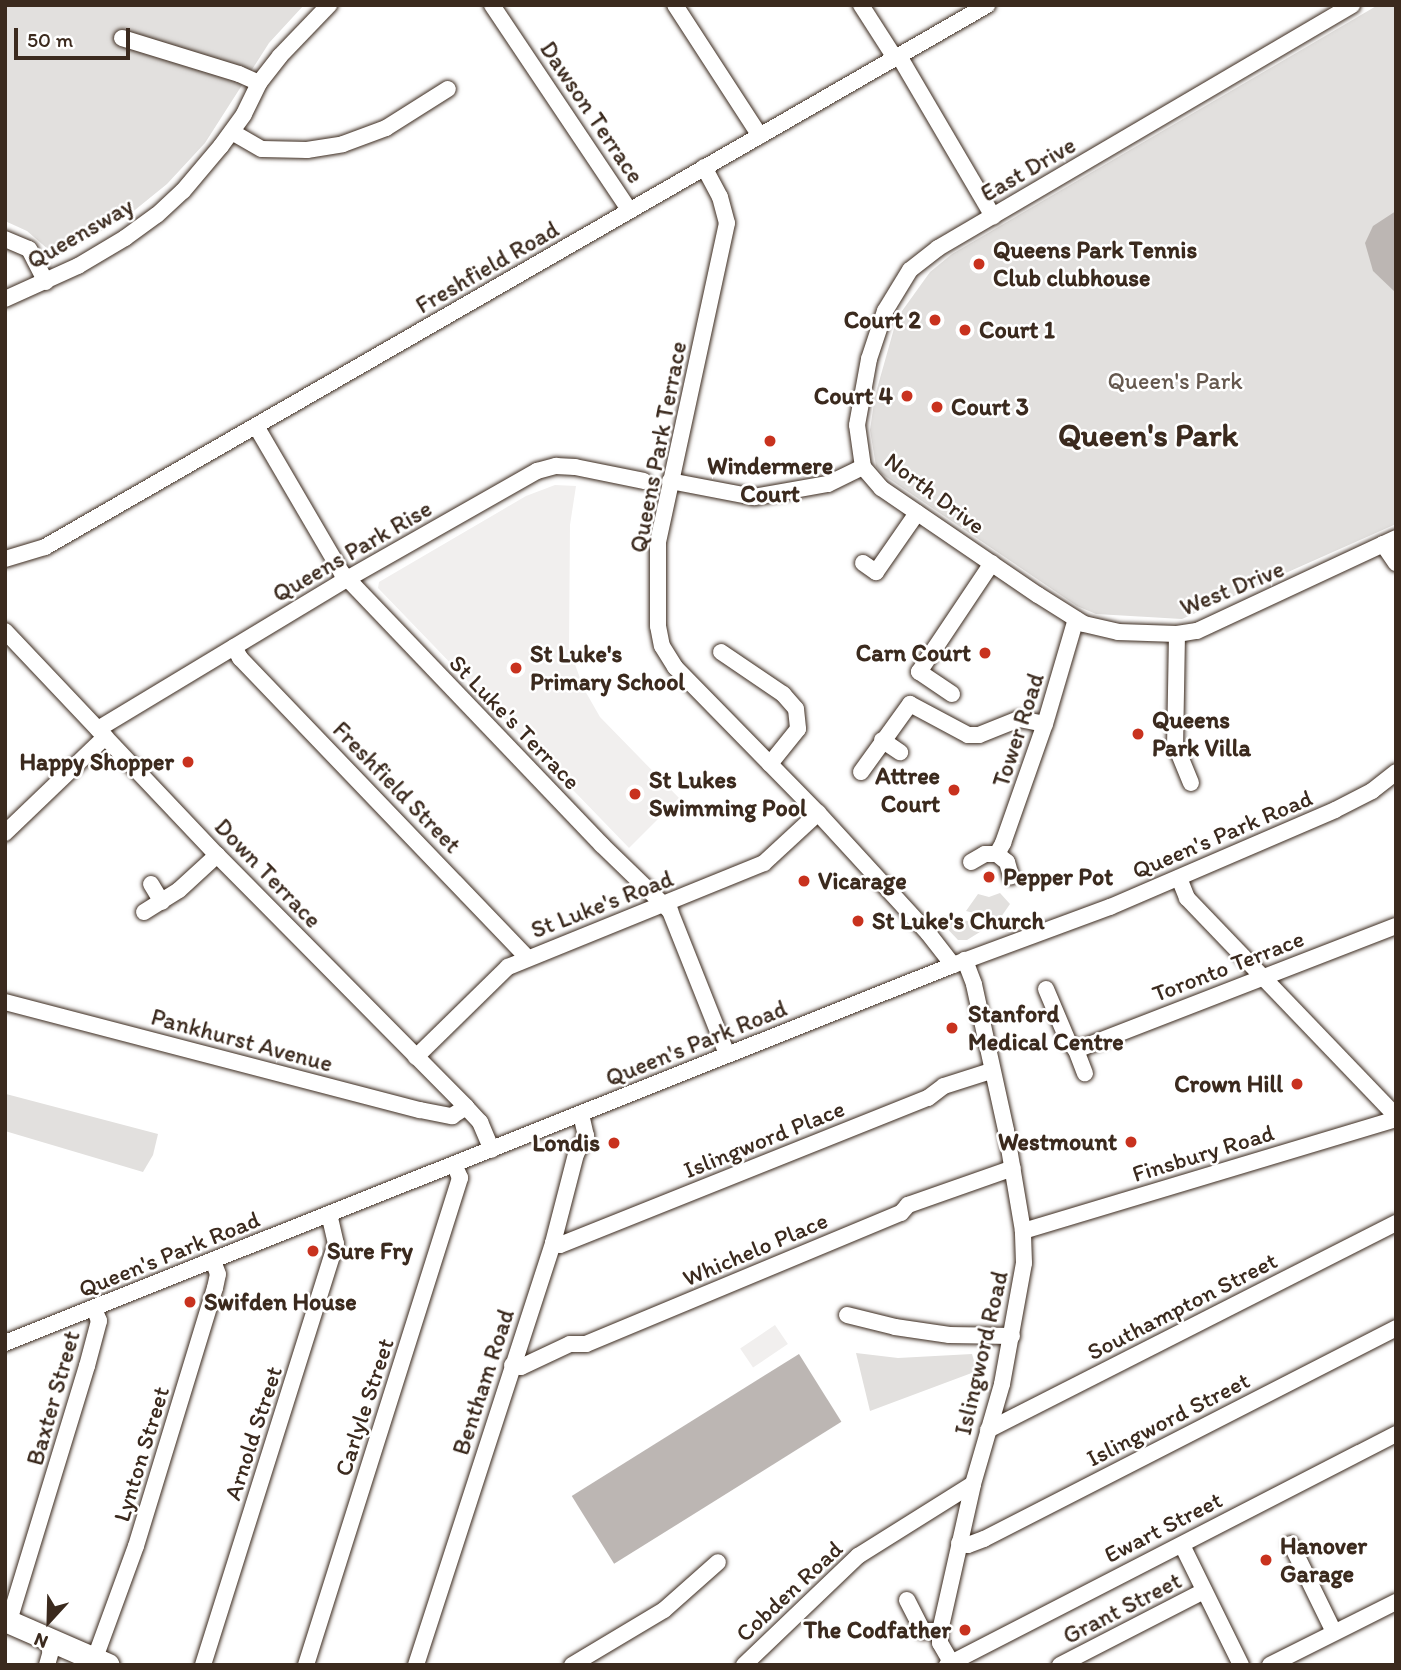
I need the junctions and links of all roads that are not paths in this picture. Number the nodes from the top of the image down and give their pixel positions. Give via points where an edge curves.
1 (329, 5) edge
2 (492, 5) edge
3 (674, 5) edge
4 (861, 5) edge
5 (987, 5) edge
6 (1352, 5) edge
7 (122, 38) dead end
8 (897, 57) junction
9 (259, 83) junction
10 (448, 89) dead end
11 (232, 132) junction
12 (760, 136) junction
13 (705, 167) junction
14 (629, 210) junction
15 (993, 216) junction
16 (5, 239) edge
17 (46, 282) junction
18 (5, 299) edge
19 (256, 426) junction
20 (863, 467) junction
21 (644, 481) dead end
22 (670, 481) junction
23 (917, 513) junction
24 (1389, 541) edge
25 (5, 559) edge
26 (863, 563) dead end
27 (992, 563) junction
28 (1396, 563) edge
29 (347, 579) junction
30 (1076, 619) junction
31 (5, 631) edge
32 (1177, 634) junction
33 (234, 647) junction
34 (721, 652) dead end
35 (951, 694) dead end
36 (1045, 724) junction
37 (102, 733) junction
38 (882, 740) junction
39 (900, 752) dead end
40 (770, 764) junction
41 (861, 772) dead end
42 (1396, 772) edge
43 (1191, 783) dead end
44 (817, 813) junction
45 (5, 833) edge
46 (998, 854) junction
47 (217, 855) junction
48 (971, 862) dead end
49 (1012, 876) dead end
50 (1179, 878) junction
51 (151, 884) dead end
52 (162, 902) junction
53 (663, 905) junction
54 (144, 912) dead end
55 (1396, 926) edge
56 (528, 958) junction
57 (959, 962) junction
58 (1261, 978) junction
59 (1046, 989) dead end
60 (5, 1002) edge
61 (1076, 1050) junction
62 (727, 1054) junction
63 (416, 1057) junction
64 (991, 1071) junction
65 (1085, 1073) dead end
66 (466, 1107) junction
67 (581, 1114) junction
68 (1396, 1117) edge
69 (492, 1150) junction
70 (454, 1164) junction
71 (1013, 1168) junction
72 (328, 1214) junction
73 (1396, 1223) edge
74 (1023, 1231) junction
75 (552, 1242) junction
76 (213, 1261) junction
77 (94, 1308) junction
78 (847, 1315) dead end
79 (1396, 1328) edge
80 (1012, 1336) junction
81 (5, 1343) edge
82 (512, 1365) junction
83 (988, 1430) junction
84 (1396, 1434) edge
85 (972, 1484) junction
86 (959, 1544) junction
87 (1291, 1544) dead end
88 (1182, 1545) junction
89 (718, 1562) dead end
90 (1204, 1591) junction
91 (907, 1600) dead end
92 (1396, 1602) edge
93 (7, 1621) edge
94 (940, 1631) junction
95 (1334, 1632) junction
96 (54, 1640) junction
97 (102, 1662) edge
98 (949, 1663) edge
99 (47, 1665) edge
100 (203, 1665) edge
101 (306, 1665) edge
102 (416, 1665) edge
103 (572, 1665) edge
104 (744, 1665) edge
105 (1060, 1665) edge
106 (1241, 1665) edge
107 (1270, 1665) edge

1 - 9 street, Queensway
2 - 14 street, Dawson Terrace
3 - 12 street
4 - 8 street
5 - 8 street, Freshfield Road
6 - 15 street, East Drive
7 - 9 street
8 - 12 street, Freshfield Road
8 - 15 street
9 - 11 street, Queensway
10 - 11 street via 386,128 344,144 307,150 262,149
11 - 17 street, Queensway via 157,215
12 - 13 street, Freshfield Road
13 - 14 street, Freshfield Road
13 - 22 street, Queens Park Terrace via 727,223
14 - 19 street, Freshfield Road
15 - 20 street, East Drive via 925,257 895,291 875,338 858,416
16 - 17 street via 29,249
17 - 18 street, Queensway
19 - 25 street, Freshfield Road via 45,547
19 - 29 street, St Luke's Terrace
20 - 22 street, North Drive via 828,484 754,498
20 - 23 street, North Drive via 875,483
21 - 29 street, Queens Park Rise via 575,467 537,471
22 - 40 street, Queens Park Terrace via 659,542 657,626 662,646 681,673
23 - 26 street via 876,572
23 - 27 street, North Drive
24 - 28 street
24 - 32 street, West Drive via 1197,631
27 - 30 street, North Drive
27 - 35 street via 919,672
29 - 33 street, Queens Park Rise
29 - 53 street, St Luke's Terrace
30 - 32 street, West Drive via 1118,632
30 - 36 street, Tower Road
31 - 37 street, Down Terrace
32 - 43 street via 1175,744
33 - 37 street, Queens Park Rise
33 - 56 street, Freshfield Street
34 - 40 street via 783,694 796,709 798,729
36 - 38 street via 1019,719 968,735 910,704
36 - 46 street, Tower Road
37 - 45 street, Queens Park Rise
37 - 47 street, Down Terrace
38 - 39 street
38 - 41 street
40 - 44 street, Queens Park Terrace
42 - 50 street, Queen's Park Road via 1360,798
44 - 53 street, St Luke's Road via 764,863
44 - 57 street, Queens Park Terrace
46 - 48 street via 985,854
46 - 49 street
47 - 52 street
47 - 63 street, Down Terrace
50 - 57 street, Queen's Park Road
50 - 58 street via 1187,898
51 - 52 street
52 - 54 street
53 - 56 street, St Luke's Road
53 - 62 street, St Luke's Terrace via 674,918
55 - 58 street, Toronto Terrace
56 - 63 street, St Luke's Road via 503,972
57 - 62 street, Queen's Park Road
57 - 64 street, Islingword Road via 974,984
58 - 61 street, Toronto Terrace
58 - 68 street
59 - 61 street
60 - 66 street, Pankhurst Avenue via 420,1110 450,1116
61 - 65 street
62 - 67 street, Queen's Park Road
63 - 66 street, Down Terrace
64 - 71 street, Islingword Road
64 - 75 street, Islingword Place via 944,1086 928,1098 560,1245
66 - 69 street, Down Terrace via 480,1122
67 - 69 street, Queen's Park Road
67 - 75 street, Bentham Road via 586,1136 576,1154
68 - 74 street, Finsbury Road
69 - 70 street, Queen's Park Road
70 - 72 street, Queen's Park Road
70 - 101 street, Carlyle Street via 460,1178
71 - 74 street, Islingword Road
71 - 82 street, Whichelo Place via 908,1205 901,1213 586,1343 570,1344 521,1367
72 - 76 street, Queen's Park Road
72 - 100 street, Arnold Street via 336,1244
73 - 83 street, Southampton Street
74 - 80 street, Islingword Road via 1023,1275
75 - 82 street, Bentham Road
76 - 77 street, Queen's Park Road
76 - 97 street, Lynton Street via 218,1275
77 - 81 street, Queen's Park Road
77 - 93 street, Baxter Street via 99,1321 87,1366
78 - 80 street via 949,1335
79 - 86 street, Islingword Street via 984,1539
80 - 83 street, Islingword Road
82 - 102 street, Bentham Road
83 - 85 street, Islingword Road
84 - 88 street, Ewart Street
85 - 86 street, Islingword Road
85 - 104 street, Cobden Road via 858,1556
86 - 94 street, Islingword Road
87 - 95 street
88 - 90 street
88 - 98 street, Ewart Street
89 - 103 street via 664,1610
90 - 105 street, Grant Street
90 - 106 street
91 - 94 street via 923,1631
92 - 95 street
93 - 96 street
94 - 98 street
95 - 107 street
96 - 97 street
96 - 99 street

